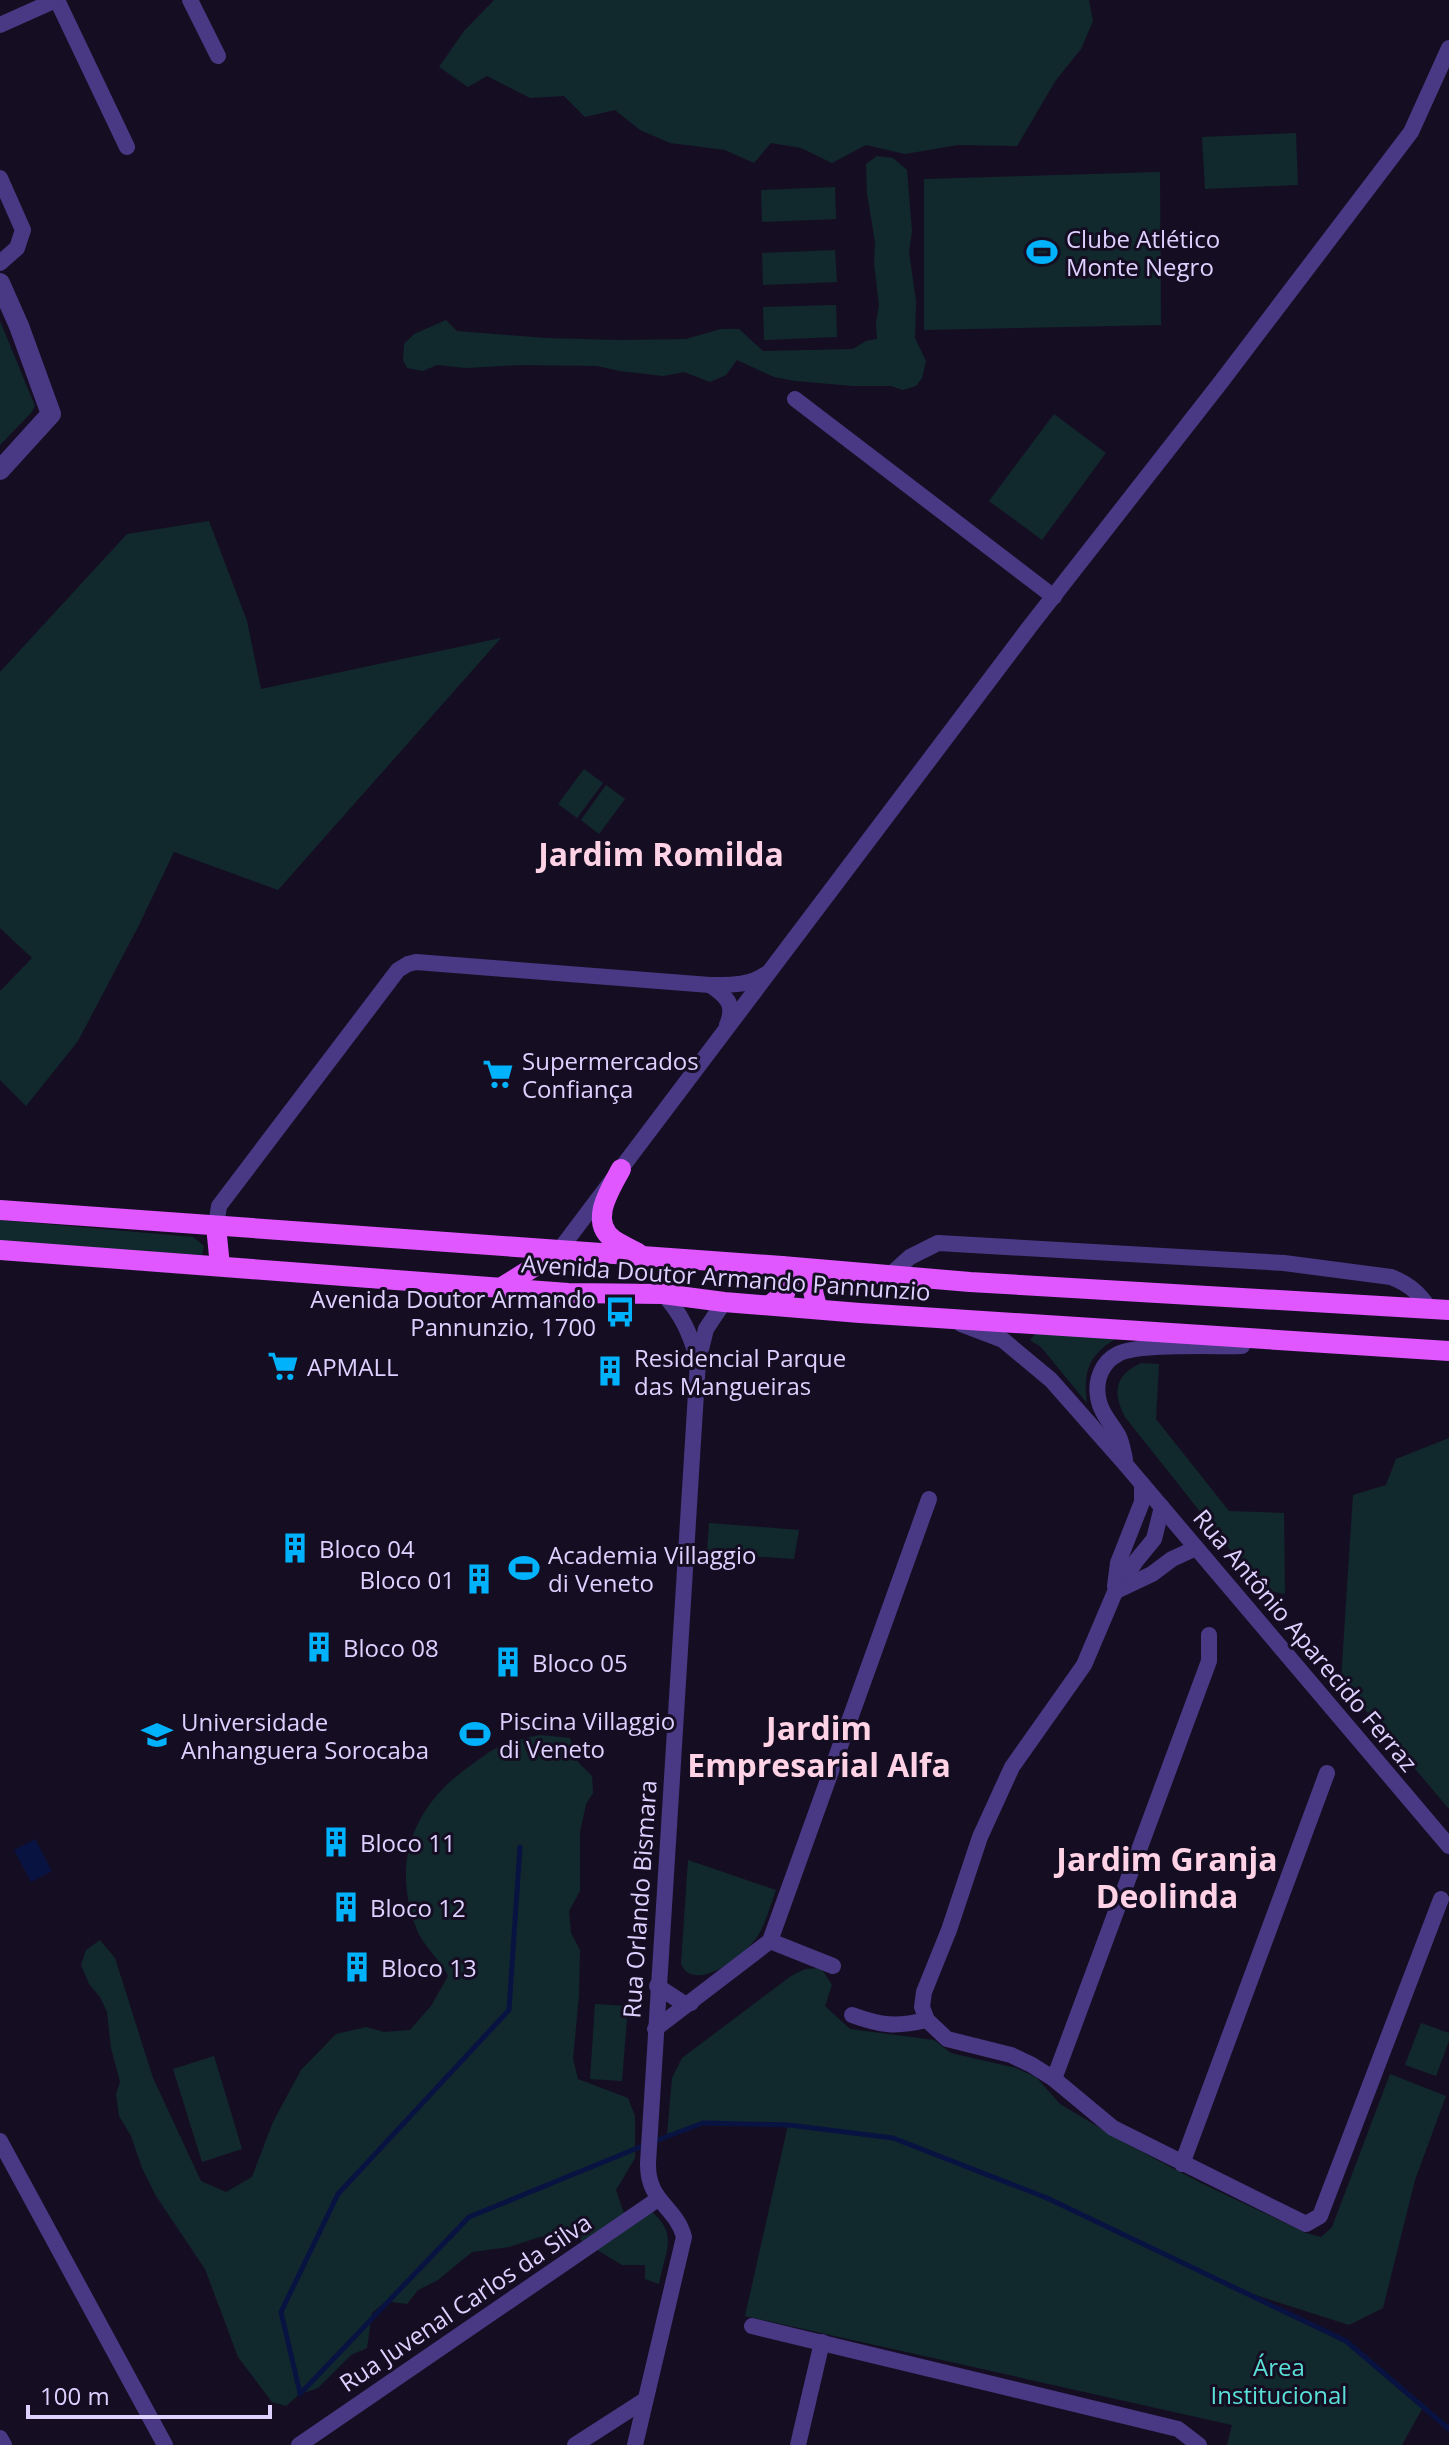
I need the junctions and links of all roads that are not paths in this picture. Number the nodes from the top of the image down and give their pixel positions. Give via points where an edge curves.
1 (57, 0) edge
2 (190, 0) edge
3 (0, 25) edge
4 (1449, 48) edge
5 (218, 56) dead end
6 (1449, 89) edge
7 (1430, 93) junction
8 (127, 147) dead end
9 (0, 178) edge
10 (0, 263) edge
11 (0, 283) edge
12 (795, 399) dead end
13 (0, 470) edge
14 (1054, 597) junction
15 (770, 972) junction
16 (710, 985) junction
17 (724, 1032) junction
18 (621, 1169) junction
19 (0, 1210) edge
20 (216, 1226) junction
21 (0, 1250) edge
22 (558, 1252) junction
23 (645, 1256) junction
24 (220, 1266) junction
25 (782, 1266) junction
26 (818, 1270) junction
27 (889, 1276) junction
28 (502, 1287) junction
29 (663, 1294) junction
30 (724, 1302) junction
31 (771, 1304) junction
32 (818, 1309) junction
33 (1439, 1310) edge
34 (940, 1318) junction
35 (1317, 1344) junction
36 (1449, 1351) edge
37 (698, 1361) junction
38 (1126, 1465) junction
39 (1142, 1484) junction
40 (929, 1499) dead end
41 (1162, 1507) junction
42 (1191, 1543) junction
43 (1115, 1592) junction
44 (1209, 1635) dead end
45 (1327, 1773) dead end
46 (1449, 1846) edge
47 (1441, 1899) dead end
48 (770, 1941) junction
49 (833, 1966) dead end
50 (657, 1986) junction
51 (691, 2003) junction
52 (852, 2015) dead end
53 (927, 2020) junction
54 (655, 2029) junction
55 (1054, 2079) junction
56 (0, 2141) edge
57 (1182, 2164) junction
58 (658, 2199) junction
59 (752, 2326) dead end
60 (822, 2342) junction
61 (645, 2400) junction
62 (0, 2438) edge
63 (1198, 2444) edge
64 (4, 2445) edge
65 (165, 2445) edge
66 (299, 2445) edge
67 (575, 2445) edge
68 (635, 2445) edge
69 (798, 2445) edge

1 - 3 street
1 - 8 street
2 - 5 street
4 - 7 street
6 - 7 street
7 - 14 street via 1411,132
9 - 10 street via 23,230 17,248
11 - 13 street via 51,414
12 - 14 street
14 - 15 street
15 - 16 street via 751,982
15 - 17 street
16 - 17 street via 730,1003
16 - 20 street via 408,964 398,970 219,1206
17 - 18 street
18 - 22 street
18 - 23 main road via 601,1215 612,1239
19 - 20 main road, Avenida Doutor Armando Pannunzio
20 - 22 main road, Avenida Doutor Armando Pannunzio
20 - 24 main road
21 - 24 main road, Avenida Doutor Armando Pannunzio
22 - 23 main road, Avenida Doutor Armando Pannunzio
22 - 28 main road
23 - 25 main road, Avenida Doutor Armando Pannunzio
24 - 28 main road, Avenida Doutor Armando Pannunzio
25 - 26 main road, Avenida Doutor Armando Pannunzio
25 - 31 main road via 789,1282
26 - 27 main road, Avenida Doutor Armando Pannunzio
26 - 32 main road via 812,1284
27 - 33 main road, Avenida Doutor Armando Pannunzio
27 - 33 street via 910,1257 938,1243 1284,1263 1391,1277 1406,1282
28 - 29 main road, Avenida Doutor Armando Pannunzio
29 - 30 main road, Avenida Doutor Armando Pannunzio
29 - 37 street, Rua Orlando Bismara via 688,1329
30 - 31 main road, Avenida Doutor Armando Pannunzio
30 - 37 street, Rua Orlando Bismara via 706,1329
31 - 32 main road, Avenida Doutor Armando Pannunzio
32 - 34 main road, Avenida Doutor Armando Pannunzio
34 - 35 main road, Avenida Doutor Armando Pannunzio
34 - 38 street, Rua Antônio Aparecido Ferraz via 990,1334 1026,1357
35 - 36 main road, Avenida Doutor Armando Pannunzio
35 - 38 street, Rua Antônio Aparecido Ferraz via 1136,1349 1116,1355 1103,1367 1098,1397 1119,1437
37 - 50 street, Rua Orlando Bismara
38 - 39 street, Rua Antônio Aparecido Ferraz
39 - 41 street, Rua Antônio Aparecido Ferraz
39 - 43 street via 1142,1502 1118,1563
40 - 48 street
41 - 42 street, Rua Antônio Aparecido Ferraz
41 - 43 street via 1154,1539
42 - 43 street via 1143,1568
42 - 46 street, Rua Antônio Aparecido Ferraz
43 - 53 street via 1084,1665 1012,1767 980,1837 924,1992
44 - 55 street via 1209,1661
45 - 57 street
47 - 57 street via 1320,2216 1306,2224
48 - 49 street
48 - 51 street
50 - 51 street
50 - 54 street, Rua Orlando Bismara
51 - 54 street
52 - 53 street via 877,2025
53 - 55 street via 947,2039 1011,2055
54 - 58 street, Rua Orlando Bismara via 647,2176
55 - 57 street via 1113,2128
56 - 65 street
58 - 61 street, Rua Orlando Bismara via 684,2237
58 - 66 street, Rua Juvenal Carlos da Silva
59 - 60 street
60 - 63 street via 1178,2429
60 - 69 street
61 - 67 street
61 - 68 street
62 - 64 street

